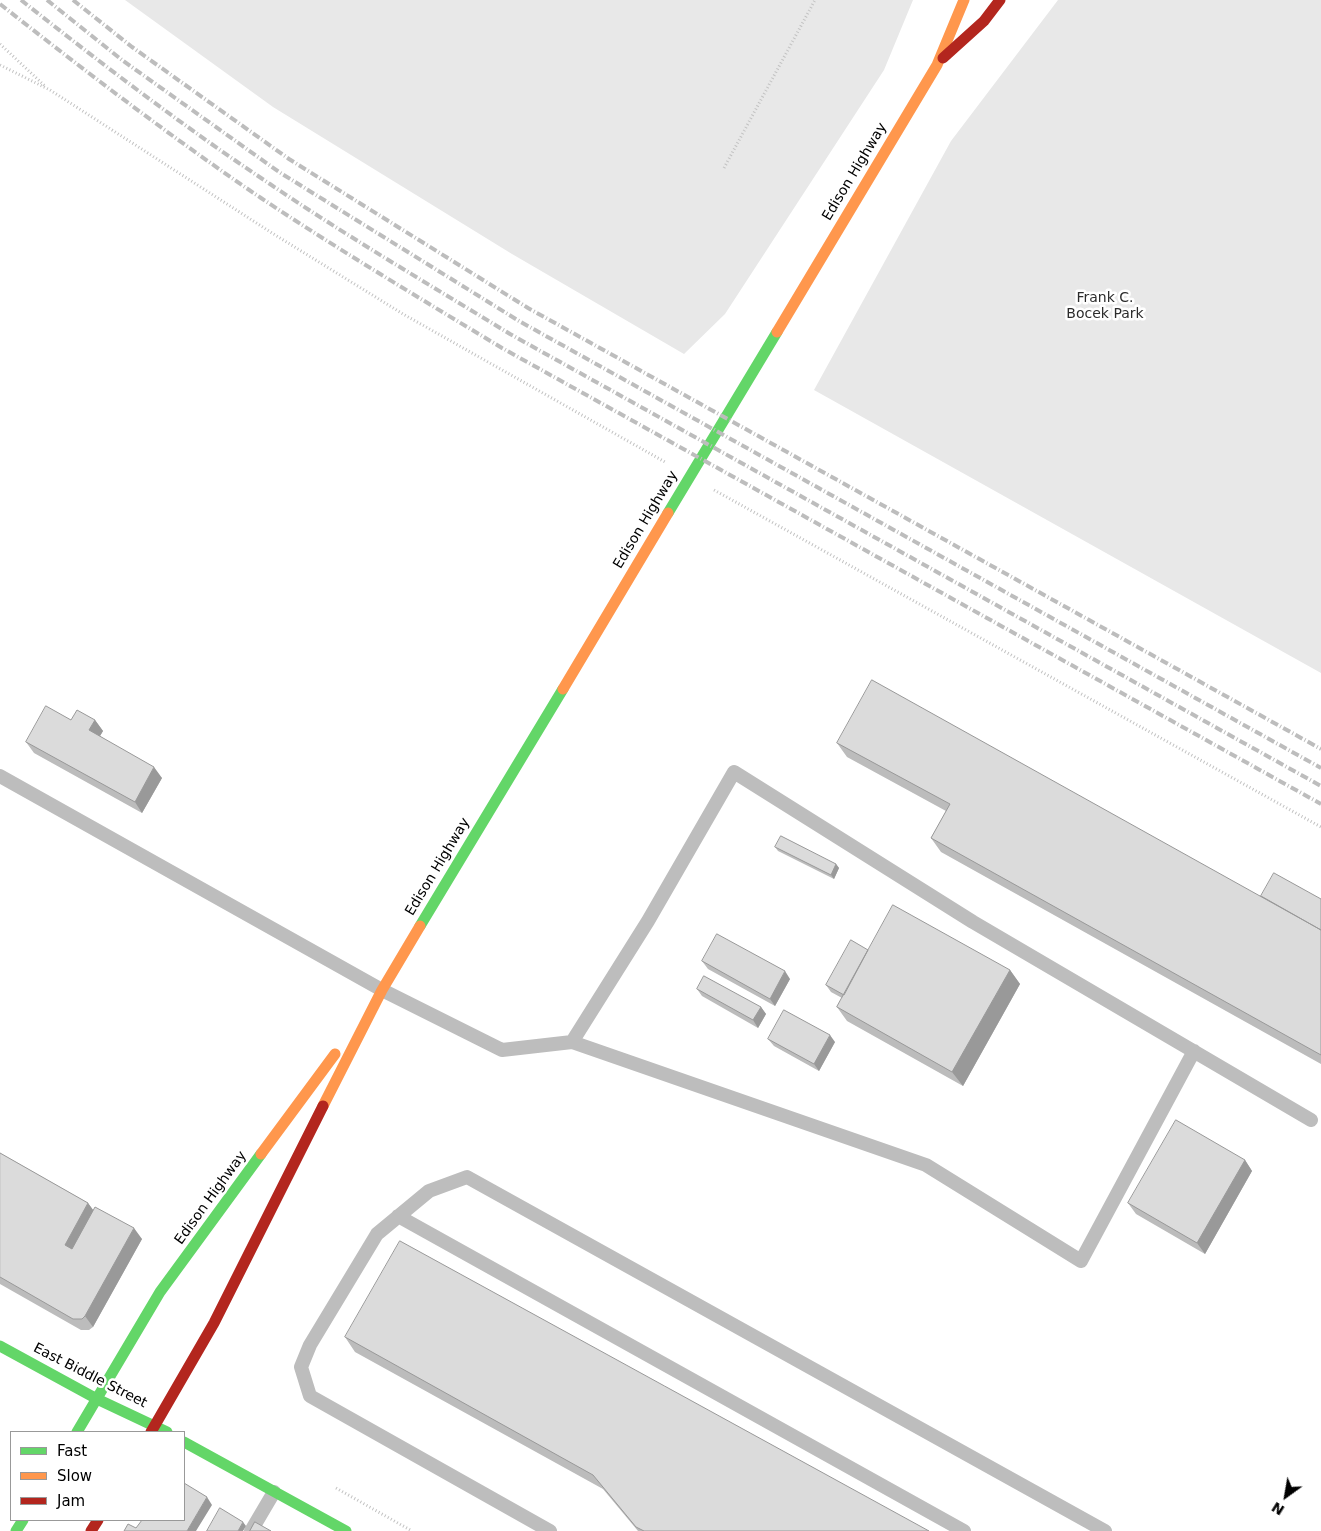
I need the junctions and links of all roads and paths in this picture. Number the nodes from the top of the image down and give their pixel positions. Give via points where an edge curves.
1 (815, 0) edge
2 (964, 0) edge
3 (1000, 0) edge
4 (0, 44) edge
5 (937, 64) junction
6 (0, 65) edge
7 (50, 90) junction
8 (724, 168) dead end
9 (666, 463) dead end
10 (710, 487) dead end
11 (0, 776) edge
12 (1321, 828) edge
13 (382, 990) junction
14 (572, 1042) junction
15 (1194, 1051) junction
16 (1311, 1120) dead end
17 (398, 1216) junction
18 (0, 1346) edge
19 (97, 1399) junction
20 (152, 1429) edge
21 (78, 1431) edge
22 (185, 1443) edge
23 (336, 1488) dead end
24 (274, 1492) junction
25 (251, 1531) edge
26 (346, 1531) edge
27 (412, 1531) edge
28 (550, 1531) edge
29 (964, 1531) edge
30 (1106, 1531) edge

1 - 8 path
2 - 5 main road, Edison Highway
3 - 5 main road, Edison Highway via 984,21
4 - 7 path
5 - 13 main road, Edison Highway
6 - 7 path
7 - 9 path via 403,314
10 - 12 path
11 - 13 lane
13 - 14 lane via 502,1050
13 - 19 main road, Edison Highway via 160,1292
13 - 20 main road, Edison Highway via 214,1322
14 - 15 lane via 926,1165 1081,1261
14 - 15 lane via 648,921 734,772 973,922
15 - 16 lane
17 - 28 lane via 377,1234 310,1346 301,1367 310,1396
17 - 29 lane
17 - 30 lane via 429,1191 467,1177
18 - 19 main road, East Biddle Street
19 - 20 main road, East Biddle Street
19 - 21 main road, Edison Highway
22 - 24 main road
23 - 27 path
24 - 25 lane
24 - 26 main road

